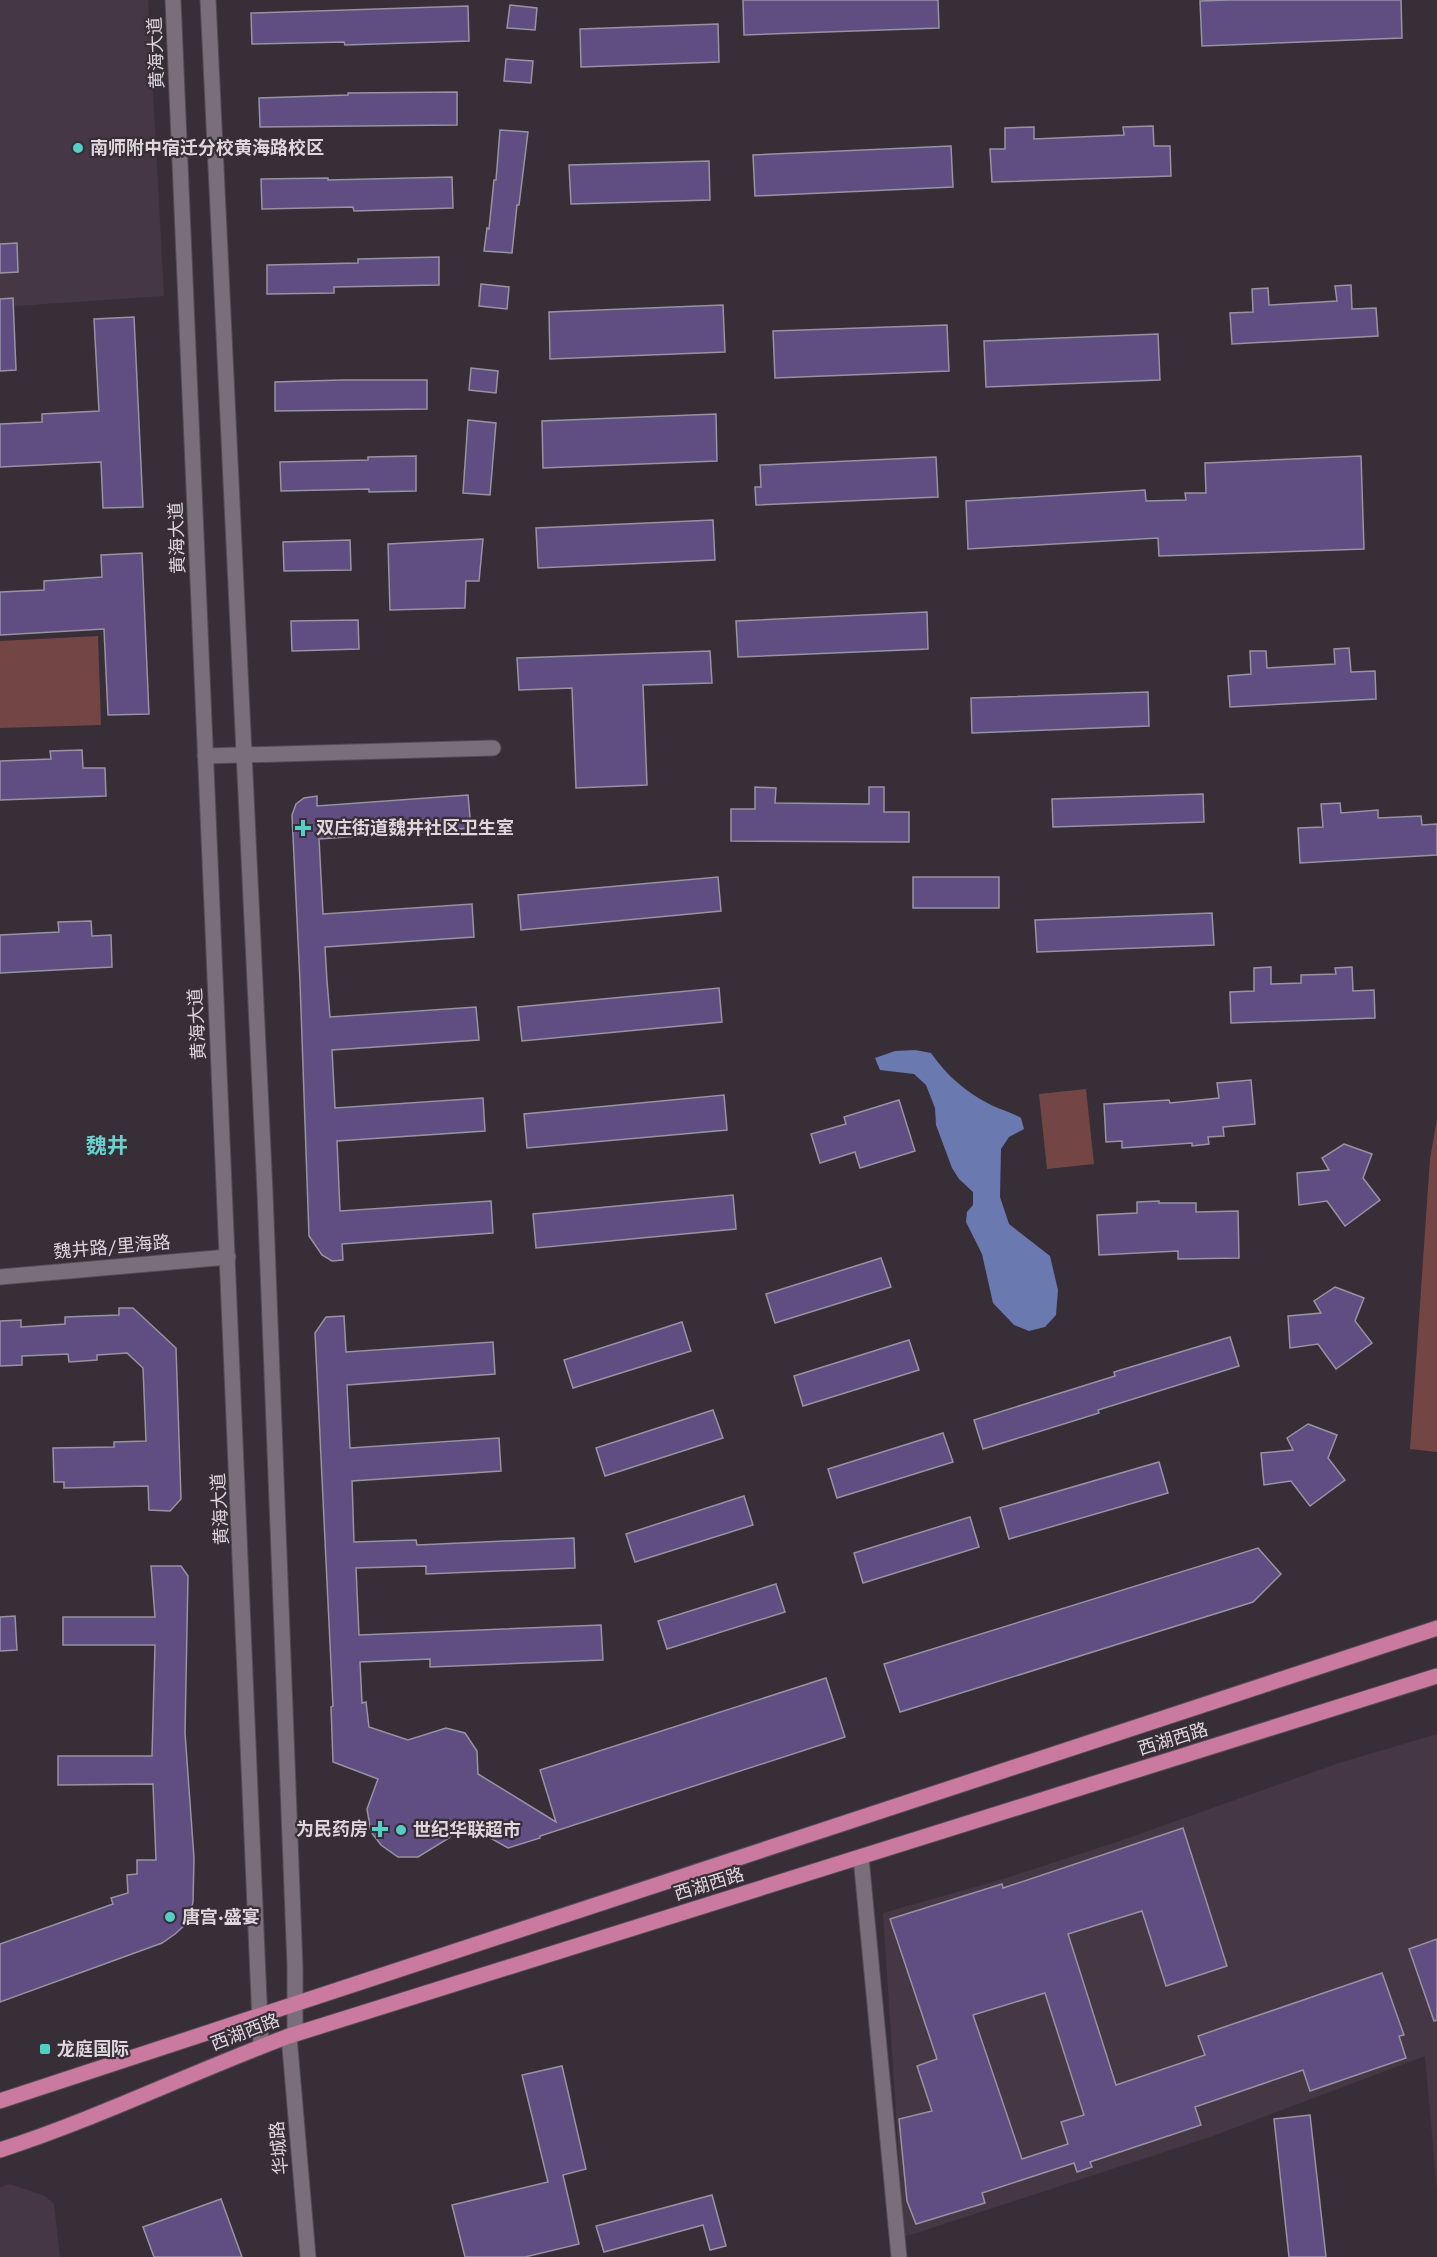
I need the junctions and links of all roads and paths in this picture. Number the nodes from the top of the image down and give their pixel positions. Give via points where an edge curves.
1 (173, 0) edge
2 (208, 0) edge
3 (493, 748) dead end
4 (244, 755) junction
5 (205, 756) junction
6 (228, 1257) junction
7 (0, 1277) edge
8 (1437, 1628) edge
9 (1437, 1676) edge
10 (861, 1857) junction
11 (294, 2003) junction
12 (261, 2014) junction
13 (292, 2035) junction
14 (261, 2046) junction
15 (0, 2102) edge
16 (0, 2150) edge
17 (308, 2257) edge
18 (898, 2257) edge

1 - 5 street, 黄海大道
2 - 4 street
3 - 4 street
4 - 5 street
4 - 11 street via 269,1292
5 - 6 street, 黄海大道
6 - 7 street, 魏井路/里海路
6 - 12 street, 黄海大道
8 - 11 main road, 西湖西路
9 - 10 main road, 西湖西路
10 - 13 main road, 西湖西路
10 - 18 street
11 - 12 main road, 西湖西路
11 - 13 street
12 - 14 street, 黄海大道
12 - 15 main road, 西湖西路
13 - 14 main road, 西湖西路
13 - 17 street, 华城路
14 - 16 main road, 西湖西路 via 59,2131

